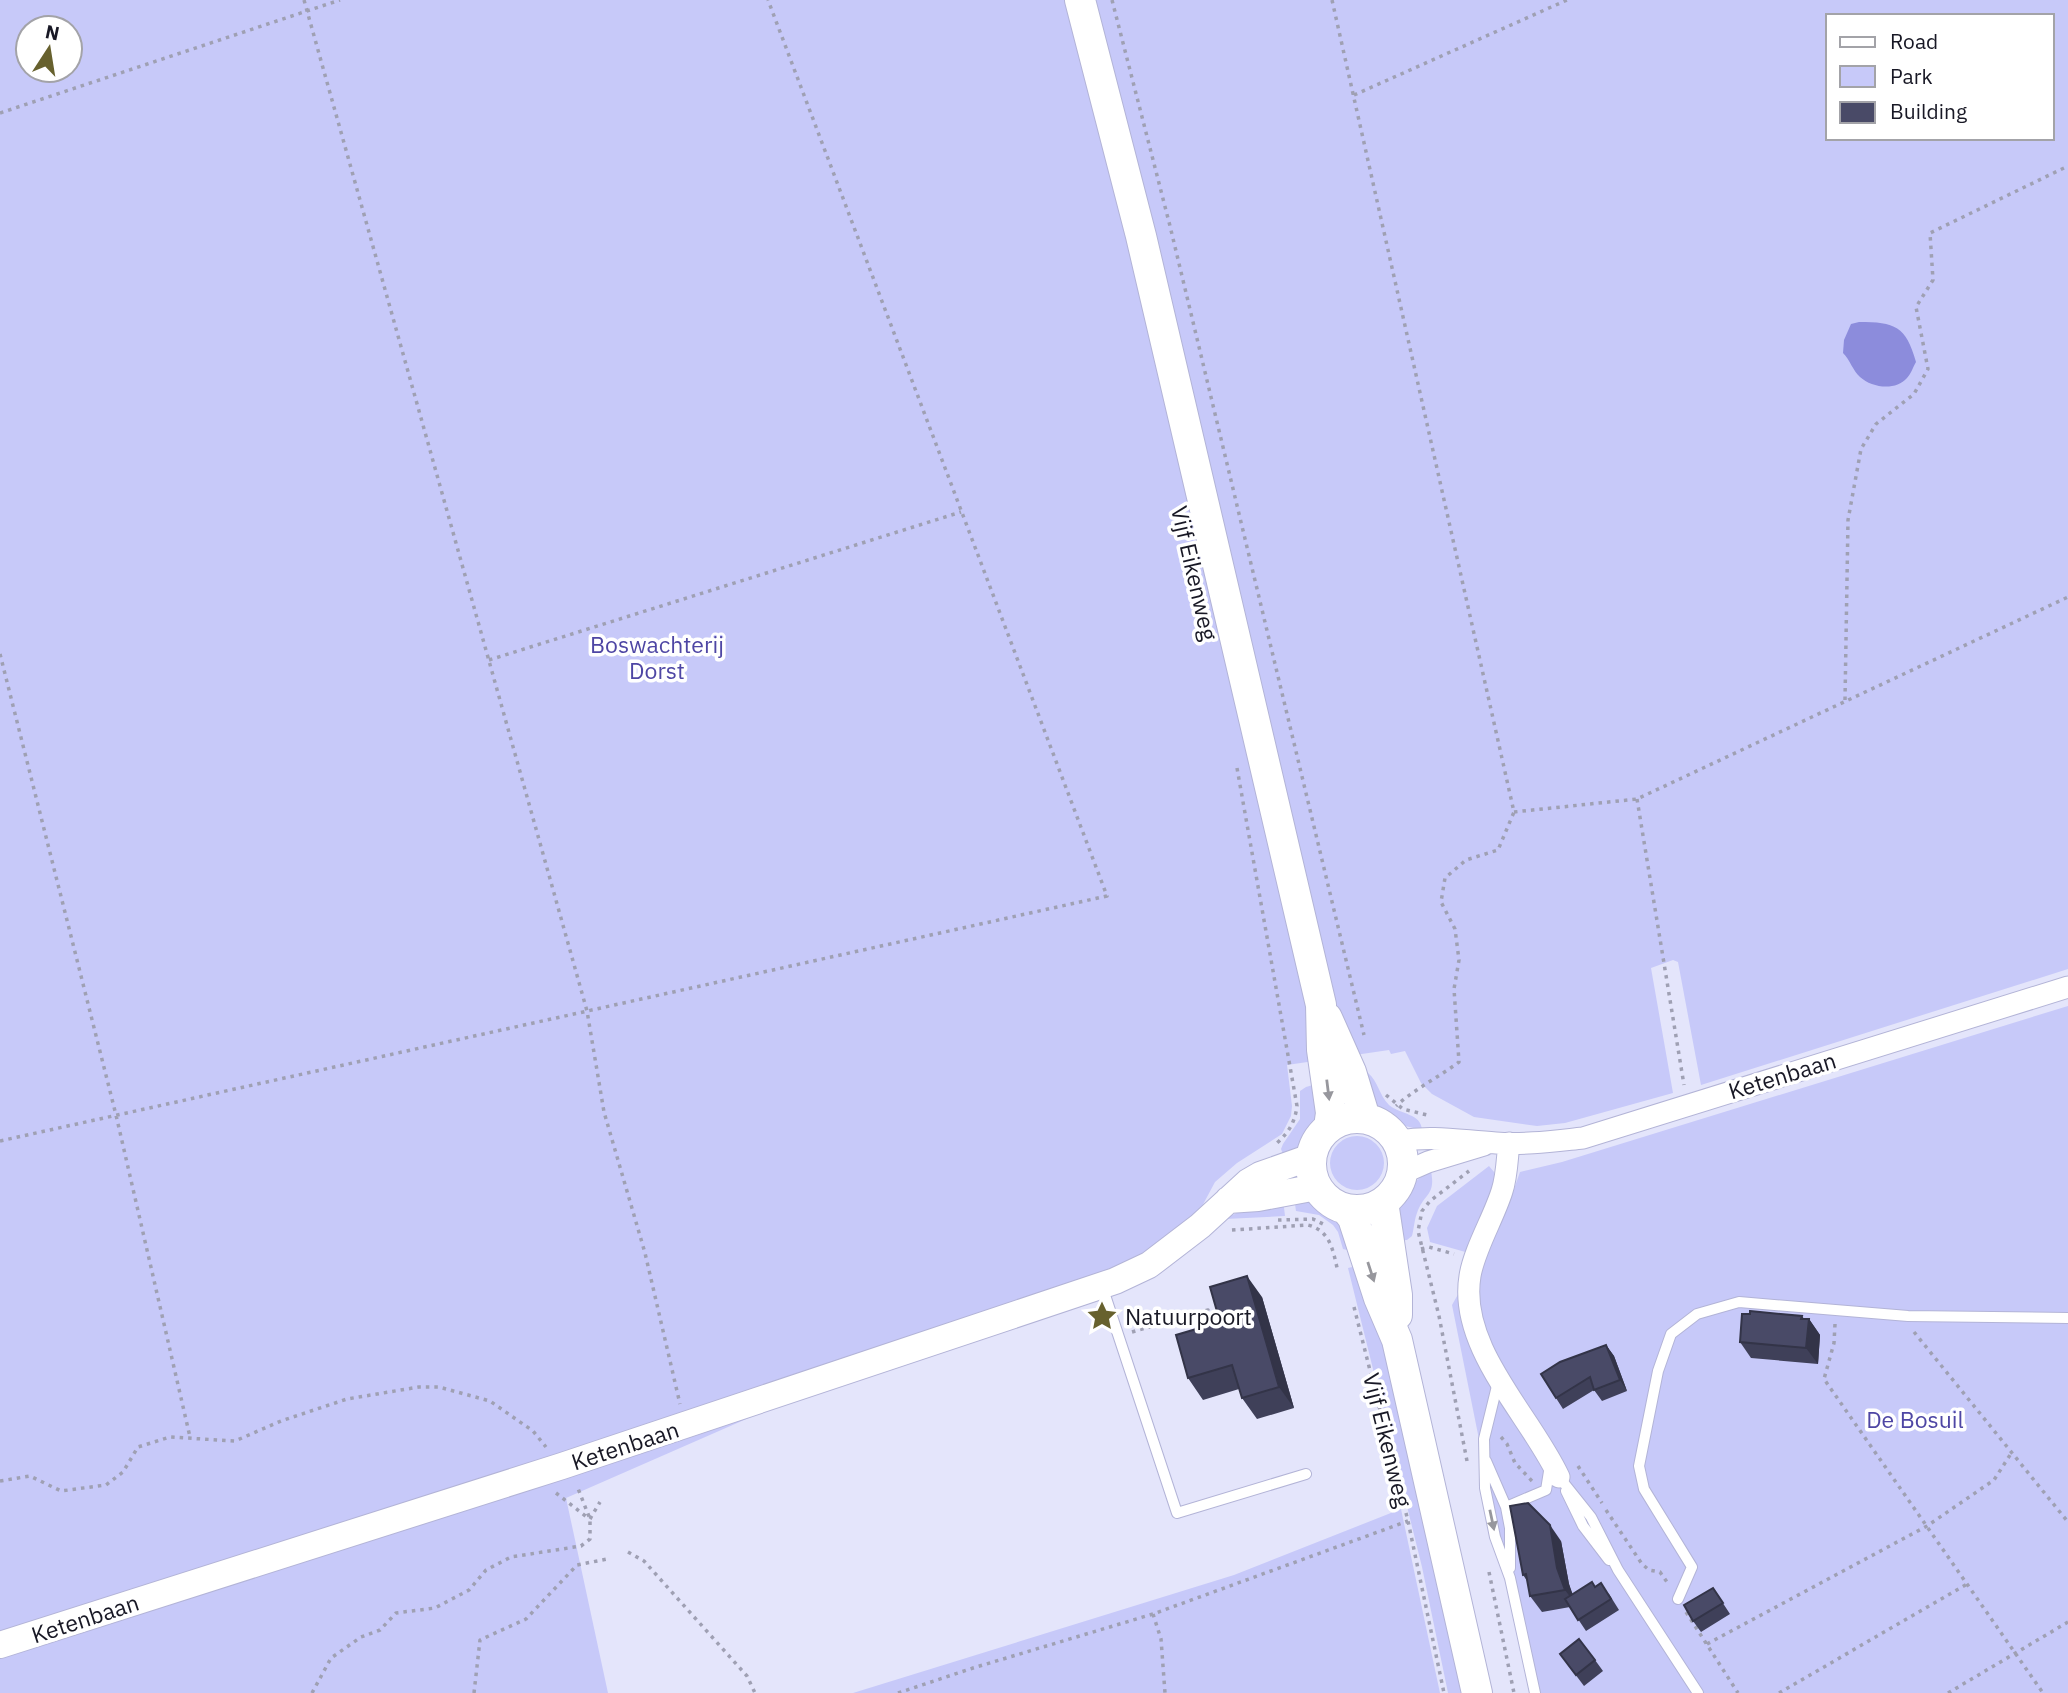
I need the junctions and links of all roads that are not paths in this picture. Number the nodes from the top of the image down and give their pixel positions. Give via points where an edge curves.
1 (1080, 0) edge
2 (2068, 987) edge
3 (1321, 1005) junction
4 (1365, 1118) junction
5 (1329, 1127) junction
6 (1398, 1141) junction
7 (1501, 1143) junction
8 (1311, 1157) junction
9 (1403, 1174) junction
10 (1317, 1187) junction
11 (1228, 1200) junction
12 (1383, 1202) junction
13 (1337, 1218) junction
14 (1102, 1286) junction
15 (2068, 1318) edge
16 (1397, 1340) junction
17 (1499, 1380) junction
18 (1484, 1459) junction
19 (1306, 1474) dead end
20 (1552, 1475) junction
21 (1506, 1507) junction
22 (1510, 1578) junction
23 (1678, 1599) road end
24 (0, 1645) edge
25 (1477, 1693) edge
26 (1535, 1693) edge
27 (1698, 1693) edge

1 - 3 main road, Vijf Eikenweg via 1141,236
2 - 7 street, Ketenbaan via 1583,1138
3 - 4 main road, Vijf Eikenweg via 1351,1072
3 -> 5 main road, Vijf Eikenweg
4 - 5 main road via 1346,1119
4 - 6 main road via 1384,1126
5 - 8 main road via 1317,1140
6 - 7 street, Ketenbaan via 1429,1137
6 - 9 main road
7 - 9 street, Ketenbaan via 1428,1162
7 - 17 street via 1502,1189 1470,1274 1468,1300 1477,1335
8 - 10 main road
8 - 11 street, Ketenbaan via 1260,1175
9 - 12 main road
10 - 11 street
10 - 13 main road
11 - 14 street, Ketenbaan via 1149,1265
12 - 13 main road
12 - 16 main road, Vijf Eikenweg via 1397,1295
13 -> 16 main road, Vijf Eikenweg via 1353,1219
14 - 19 lane via 1177,1513
14 - 24 street, Ketenbaan via 536,1475
15 - 23 lane via 1899,1315 1739,1302 1697,1314 1671,1334 1658,1371 1639,1466 1644,1489 1692,1567
16 - 25 main road, Vijf Eikenweg
17 - 18 lane via 1484,1439
17 - 20 street
18 - 21 lane
18 -> 22 lane via 1485,1488
20 - 21 lane
20 - 27 lane
21 - 22 lane
22 - 26 lane

